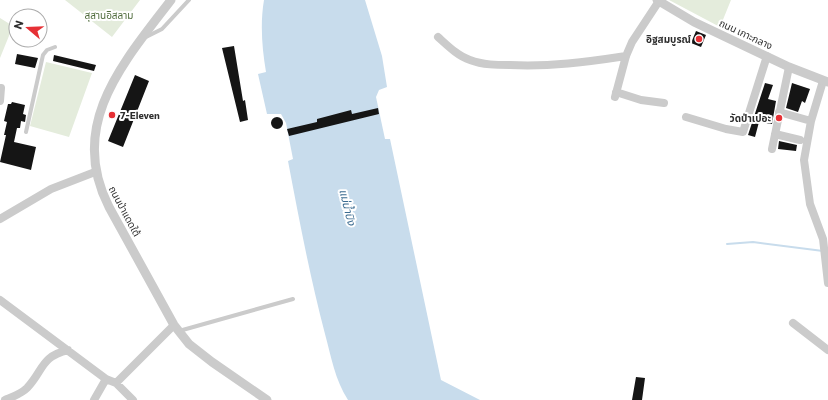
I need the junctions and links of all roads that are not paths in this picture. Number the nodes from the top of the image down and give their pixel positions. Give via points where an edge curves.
1 (171, 0) edge
2 (189, 0) edge
3 (658, 1) edge
4 (438, 37) dead end
5 (142, 39) junction
6 (55, 47) dead end
7 (626, 56) junction
8 (767, 56) junction
9 (789, 67) junction
10 (826, 81) edge
11 (1, 88) dead end
12 (0, 101) edge
13 (664, 103) dead end
14 (779, 112) junction
15 (686, 117) dead end
16 (811, 121) junction
17 (26, 132) dead end
18 (775, 134) junction
19 (800, 140) dead end
20 (772, 149) dead end
21 (95, 172) junction
22 (0, 219) edge
23 (824, 232) edge
24 (828, 283) edge
25 (293, 299) dead end
26 (1, 302) edge
27 (793, 323) dead end
28 (176, 328) junction
29 (68, 350) junction
30 (828, 350) edge
31 (106, 379) junction
32 (116, 383) junction
33 (4, 400) edge
34 (94, 400) edge
35 (133, 400) edge
36 (267, 400) edge

1 - 5 street, ถนนป่าแดดใต้
2 - 5 lane via 162,29
3 - 7 street
3 - 8 street, ถนน เกาะกลาง via 694,22
4 - 7 street via 470,60 490,65 533,66
5 - 21 street, ถนนป่าแดดใต้ via 121,66 104,104 95,130
6 - 17 lane via 47,50 43,56
7 - 13 street via 616,95
8 - 9 street, ถนน เกาะกลาง
8 - 15 street via 744,132
9 - 10 street, ถนน เกาะกลาง
9 - 14 street
10 - 16 street
11 - 12 street
14 - 16 street
14 - 18 street
16 - 23 street via 804,160 805,178 810,204
18 - 19 street
18 - 20 street
21 - 22 street via 50,189
21 - 28 street, ถนนป่าแดดใต้ via 109,207
23 - 24 street
25 - 28 lane
26 - 29 street
27 - 30 street
28 - 32 street
28 - 36 street, ถนนป่าแดดใต้ via 200,353
29 - 31 street
29 - 33 street via 48,358 27,387 18,395
31 - 32 street
31 - 34 street
32 - 35 street

